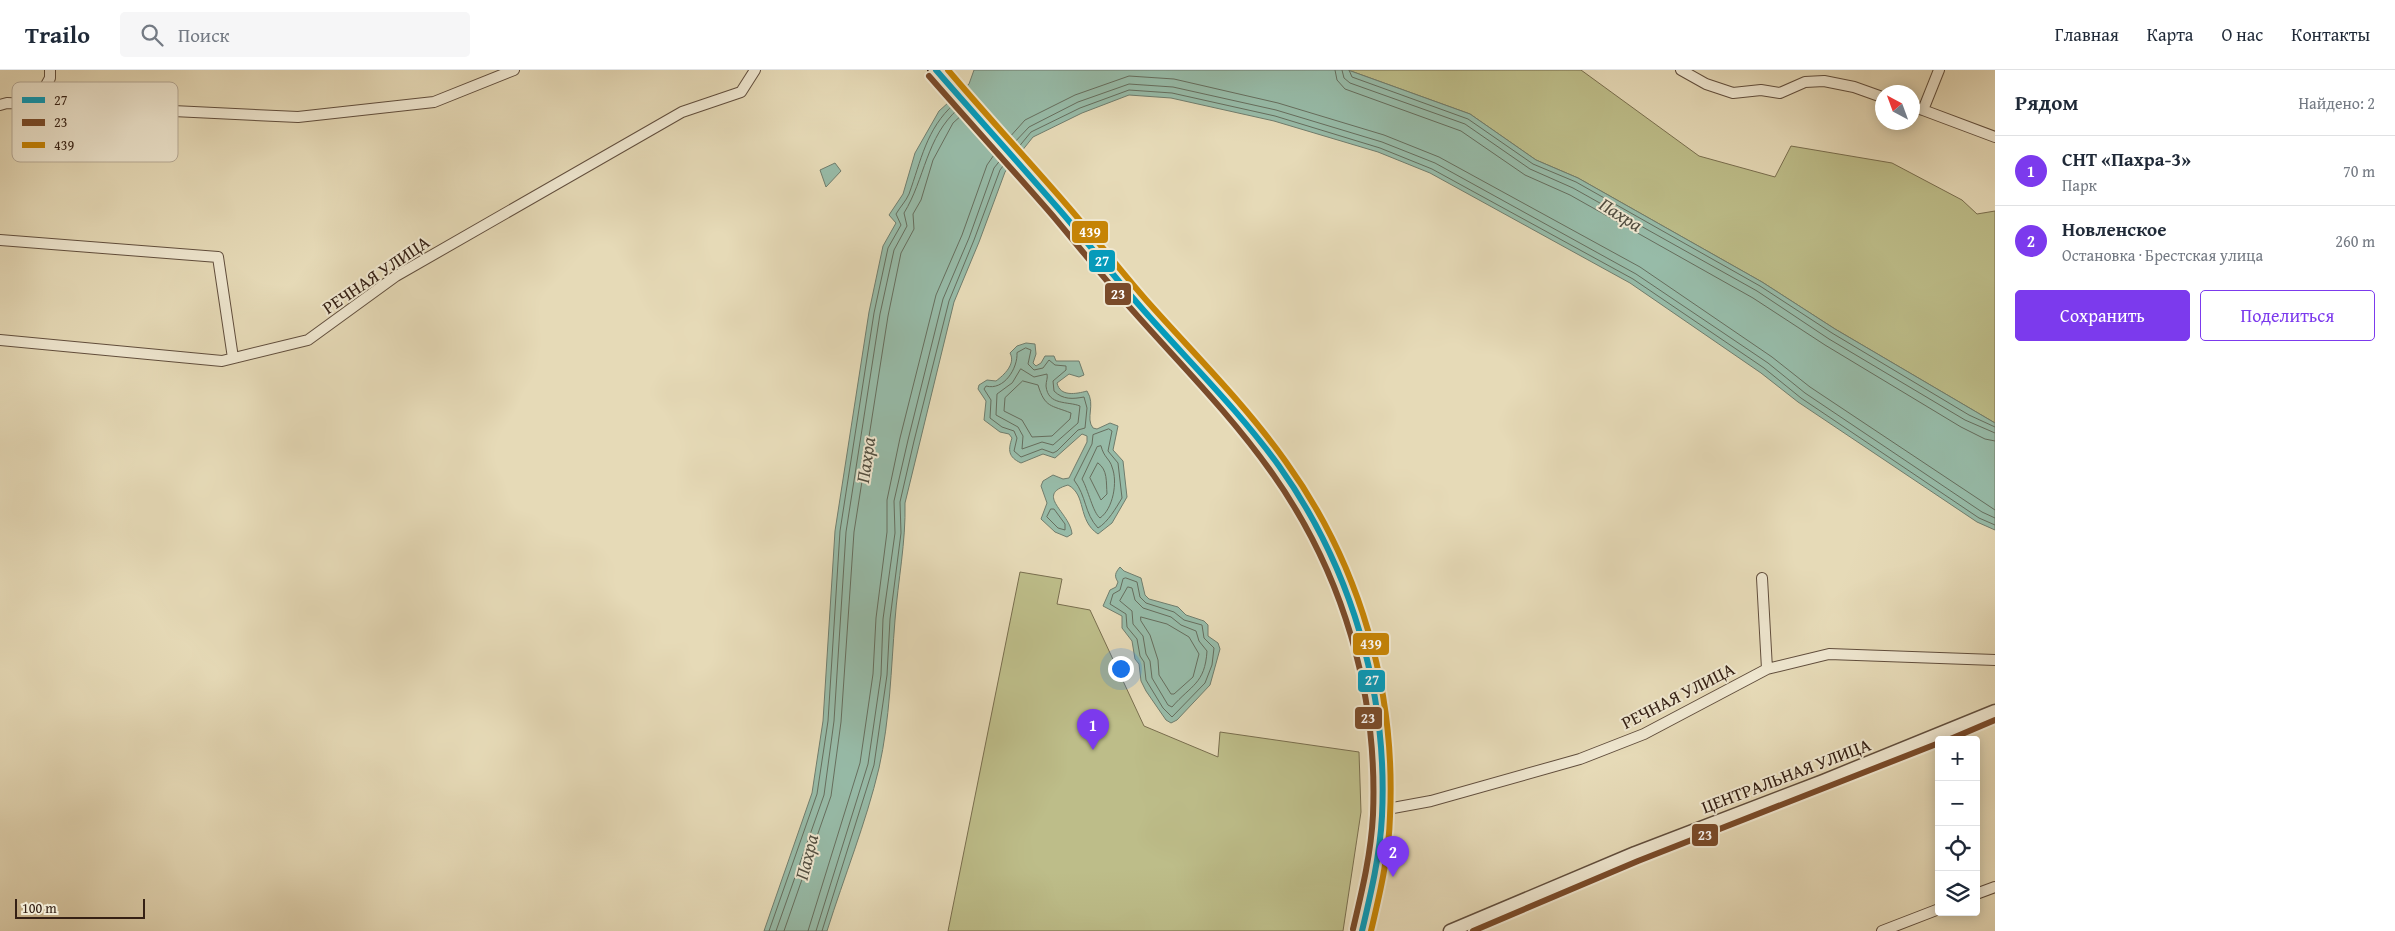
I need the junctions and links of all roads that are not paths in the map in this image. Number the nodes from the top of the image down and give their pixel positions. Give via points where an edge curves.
1 (50, 70) edge
2 (514, 70) edge
3 (754, 70) edge
4 (936, 70) edge
5 (1681, 70) edge
6 (1939, 70) edge
7 (48, 82) edge
8 (1875, 94) edge
9 (1920, 109) edge
10 (1923, 110) junction
11 (178, 112) edge
12 (1995, 137) edge
13 (0, 240) edge
14 (0, 340) edge
15 (233, 358) junction
16 (1762, 578) dead end
17 (1995, 660) edge
18 (1767, 669) junction
19 (1995, 711) edge
20 (1382, 810) junction
21 (1995, 887) edge
22 (1980, 893) edge
23 (1935, 911) edge
24 (1362, 931) edge
25 (1450, 931) edge
26 (1882, 931) edge

1 - 7 street
2 - 11 street via 434,102 298,117
3 - 15 street, РЕЧНАЯ УЛИЦА via 741,92 682,112 396,276 308,340
4 - 20 main road via 1264,449 1319,530 1350,595 1371,672 1382,754
5 - 8 street via 1706,84 1733,93 1761,90 1780,93 1805,82 1824,81
6 - 10 street
9 - 10 street
10 - 12 street
13 - 15 street via 218,257
14 - 15 street, РЕЧНАЯ УЛИЦА via 222,361
16 - 18 street
17 - 18 street, РЕЧНАЯ УЛИЦА via 1829,654
18 - 20 street, РЕЧНАЯ УЛИЦА via 1644,734 1580,759 1431,801
19 - 25 street, ЦЕНТРАЛЬНАЯ УЛИЦА via 1635,853
20 - 24 main road via 1375,869
21 - 22 street
23 - 26 street

